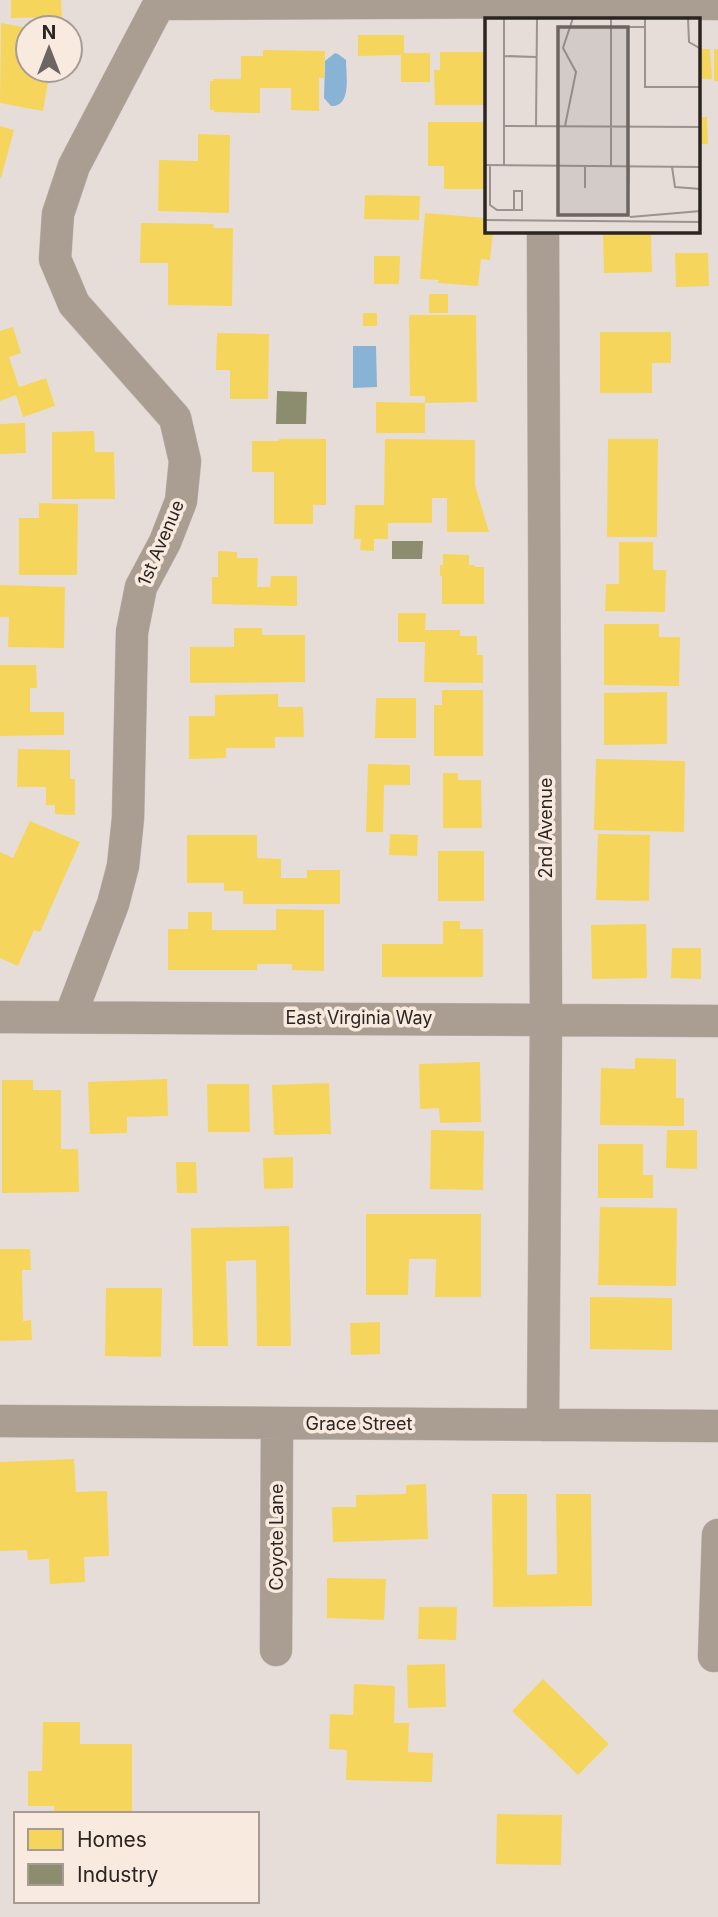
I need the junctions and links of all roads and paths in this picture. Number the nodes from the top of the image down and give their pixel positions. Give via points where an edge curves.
1 (159, 2) edge
2 (718, 4) edge
3 (542, 7) edge
4 (543, 233) edge
5 (0, 1017) edge
6 (70, 1017) junction
7 (546, 1019) junction
8 (718, 1021) edge
9 (0, 1421) edge
10 (277, 1423) junction
11 (543, 1425) junction
12 (718, 1426) edge
13 (718, 1535) edge
14 (276, 1650) dead end
15 (714, 1656) dead end

1 - 3 street
1 - 6 street, 1st Avenue via 74,166 58,214 55,259 74,304 175,418 185,460 181,501 141,587 132,632 123,866
2 - 3 street
4 - 7 street, 2nd Avenue
5 - 6 street, East Virginia Way
6 - 7 street, East Virginia Way
7 - 8 street, East Virginia Way
7 - 11 street, 2nd Avenue
9 - 10 street, Grace Street
10 - 11 street, Grace Street
10 - 14 street, Coyote Lane
11 - 12 street, Grace Street
13 - 15 street

